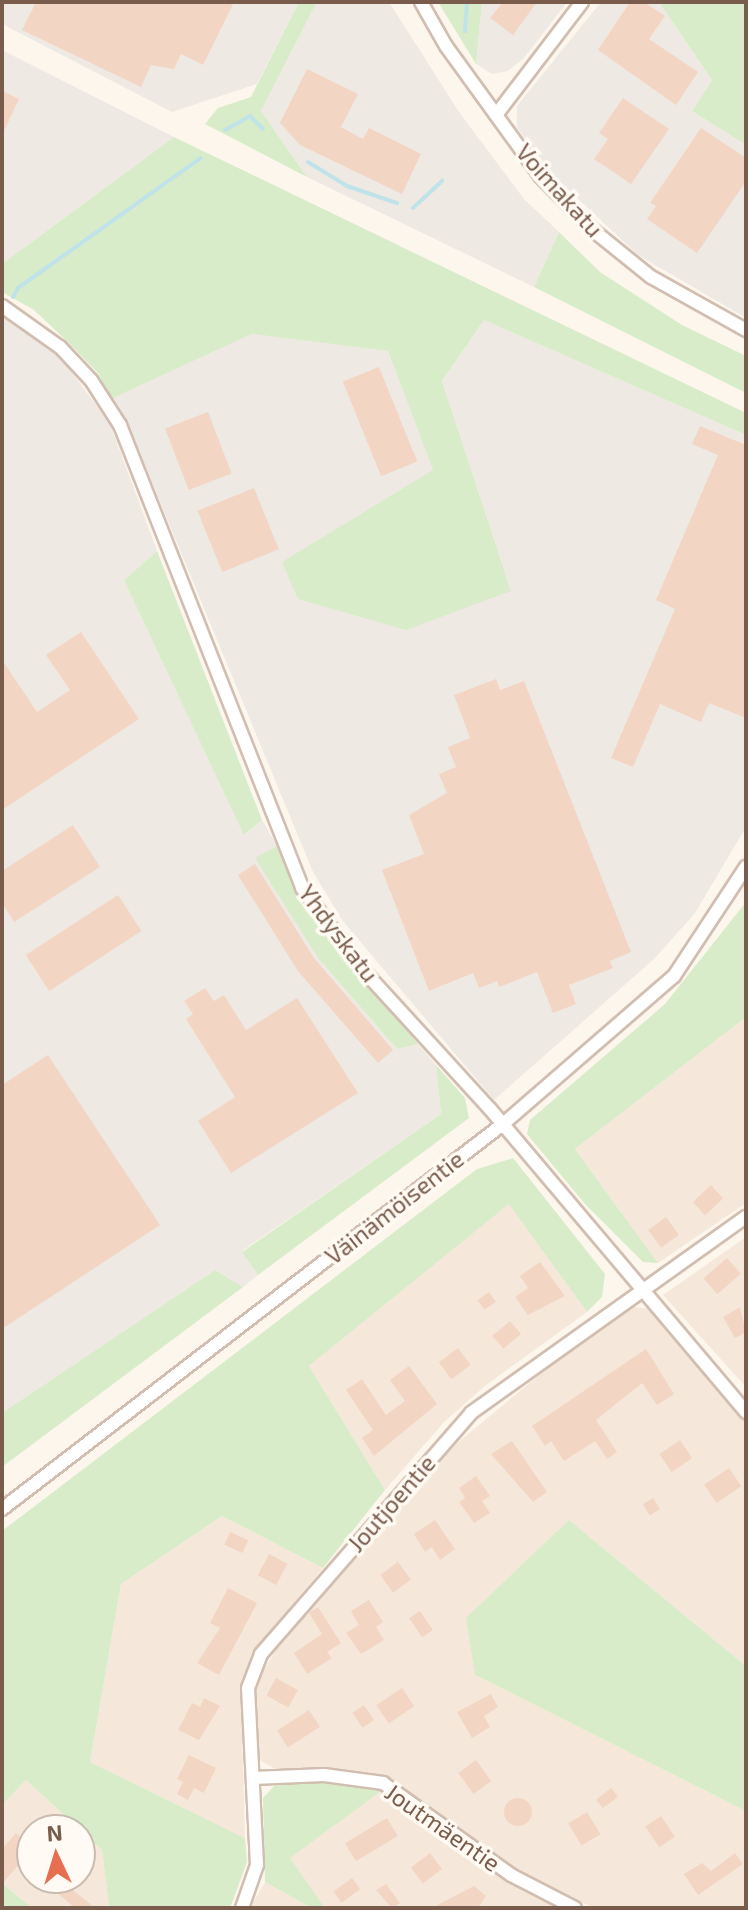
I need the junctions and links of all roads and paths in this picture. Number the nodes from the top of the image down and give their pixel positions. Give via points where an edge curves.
1 (421, 2) edge
2 (582, 2) edge
3 (496, 115) junction
4 (2, 306) edge
5 (746, 330) edge
6 (746, 867) edge
7 (503, 1124) junction
8 (746, 1217) edge
9 (641, 1288) junction
10 (746, 1412) edge
11 (2, 1509) edge
12 (253, 1778) junction
13 (242, 1908) edge
14 (575, 1908) edge

1 - 3 street, Voimakatu
2 - 3 street
3 - 5 street, Voimakatu via 540,176 594,231 651,277
4 - 7 street, Yhdyskatu via 60,347 91,380 120,425 302,888 363,970
6 - 7 street, Väinämöisentie via 674,976
7 - 9 street, Yhdyskatu
7 - 11 street, Väinämöisentie
8 - 9 street, Joutjoentie
9 - 10 street, Yhdyskatu
9 - 12 street, Joutjoentie via 471,1413 266,1647 248,1688
12 - 13 street, Joutjoentie via 257,1865
12 - 14 street, Joutmäentie via 324,1775 383,1783 511,1875

